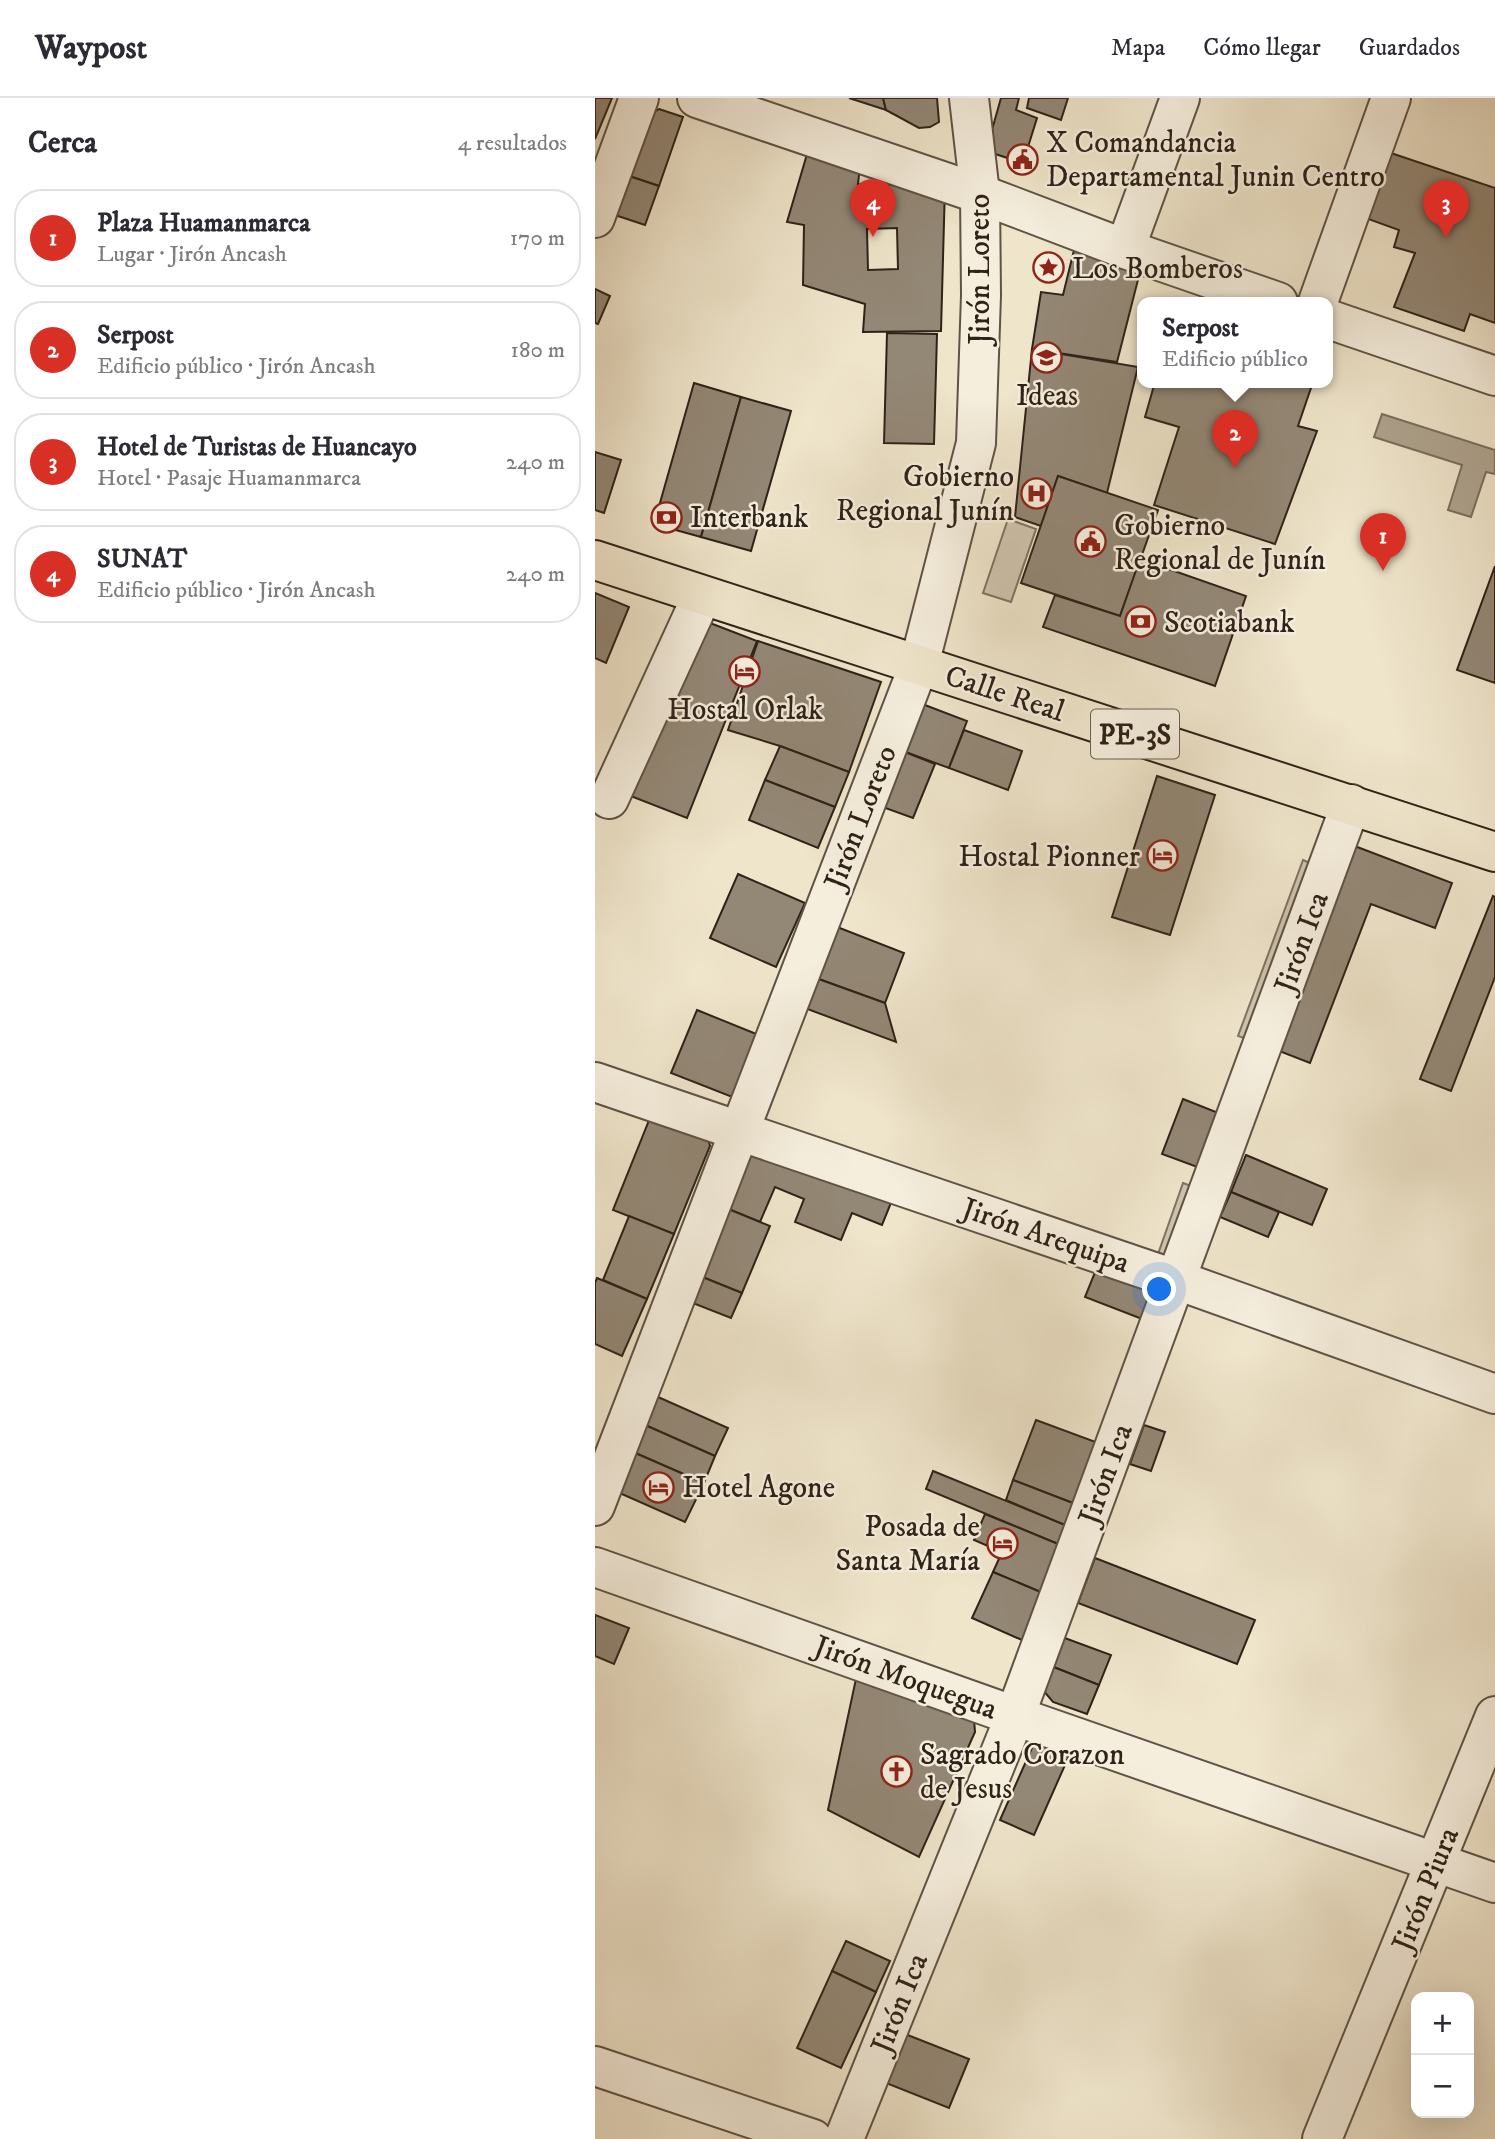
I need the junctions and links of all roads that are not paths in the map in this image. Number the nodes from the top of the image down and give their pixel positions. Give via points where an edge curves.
1 (639, 98) edge
2 (697, 98) edge
3 (968, 98) edge
4 (1180, 98) edge
5 (1391, 98) edge
6 (980, 194) junction
7 (595, 218) edge
8 (1125, 249) junction
9 (1264, 297) edge
10 (1320, 297) edge
11 (1333, 321) edge
12 (1495, 376) edge
13 (595, 560) edge
14 (702, 596) junction
15 (919, 665) junction
16 (609, 799) dead end
17 (1351, 804) junction
18 (1495, 852) edge
19 (595, 1082) edge
20 (738, 1130) junction
21 (1177, 1280) junction
22 (1495, 1394) edge
23 (595, 1506) edge
24 (595, 1567) edge
25 (1015, 1716) junction
26 (1495, 1716) edge
27 (1436, 1863) junction
28 (1495, 1883) edge
29 (595, 2066) edge
30 (813, 2139) edge
31 (844, 2139) edge
32 (1322, 2139) edge

1 - 7 street
2 - 6 street
3 - 6 street, Jirón Loreto
4 - 8 street
5 - 10 street
6 - 8 street
6 - 15 street, Jirón Loreto via 976,443
8 - 9 street
11 - 12 street
13 - 14 highway, Calle Real / PE-3S
14 - 15 highway, Calle Real / PE-3S
14 - 16 street
15 - 17 highway, Calle Real / PE-3S
15 - 20 street, Jirón Loreto
17 - 18 highway, Calle Real / PE-3S
17 - 21 street, Jirón Ica
19 - 20 street, Jirón Arequipa
20 - 21 street, Jirón Arequipa
20 - 23 street, Jirón Loreto
21 - 22 street, Jirón Arequipa
21 - 25 street, Jirón Ica
24 - 25 street, Jirón Moquegua
25 - 27 street, Jirón Moquegua
25 - 31 street, Jirón Ica
26 - 27 street, Jirón Piura
27 - 28 street, Jirón Moquegua
27 - 32 street, Jirón Piura
29 - 30 street

